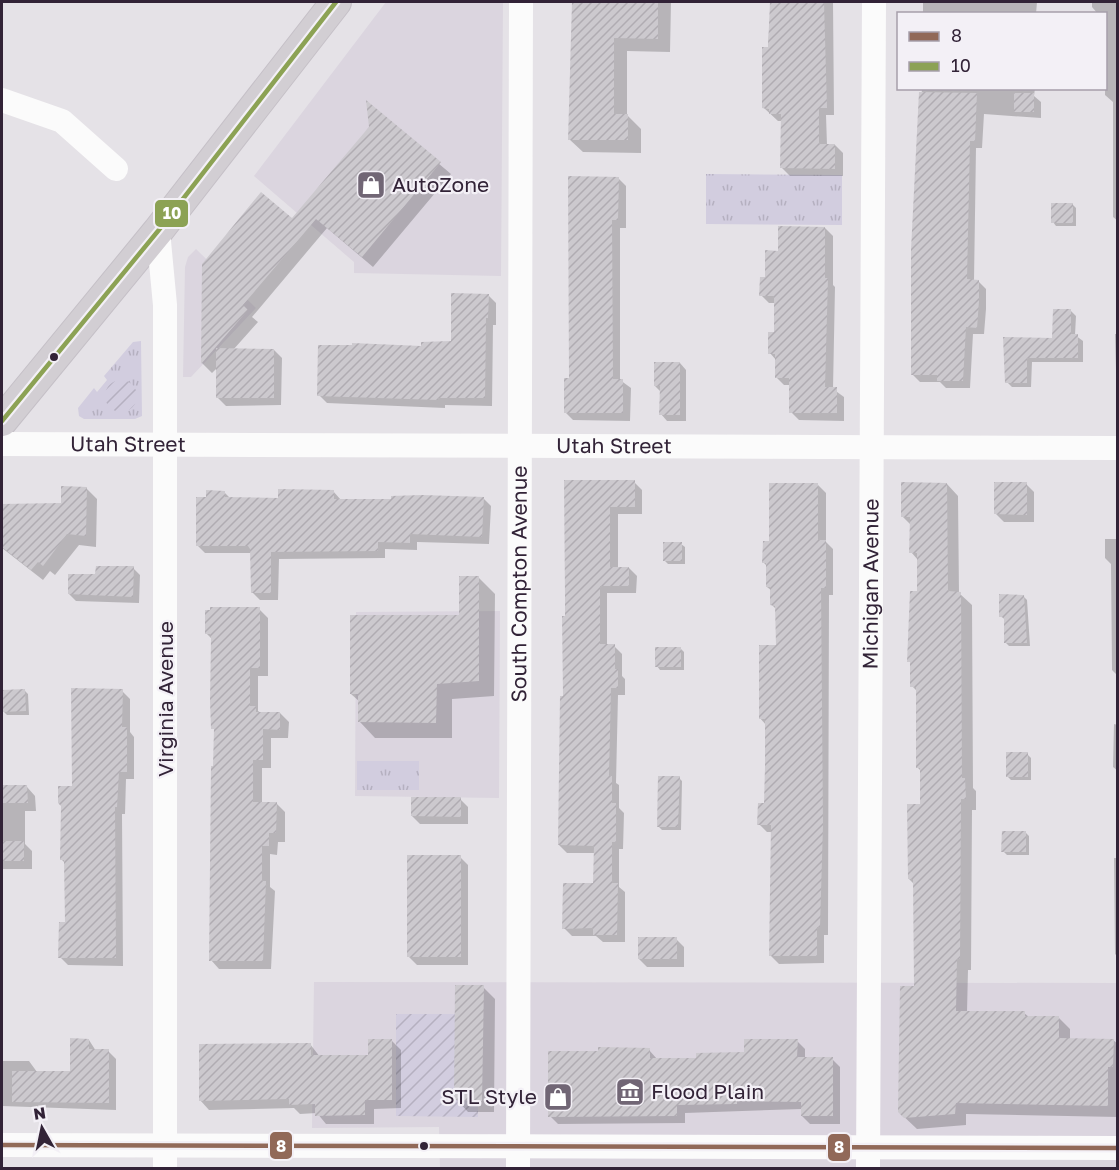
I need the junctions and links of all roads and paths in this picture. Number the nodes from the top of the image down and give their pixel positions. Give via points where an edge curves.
1 (336, 2) edge
2 (521, 2) edge
3 (874, 2) edge
4 (2, 100) edge
5 (116, 168) dead end
6 (158, 231) junction
7 (2, 421) edge
8 (2, 444) edge
9 (166, 446) junction
10 (520, 447) junction
11 (871, 448) junction
12 (1118, 448) edge
13 (2, 1145) edge
14 (1118, 1148) edge
15 (165, 1157) edge
16 (518, 1157) edge
17 (868, 1158) edge

1 - 6 main road
2 - 10 street, South Compton Avenue
3 - 11 street, Michigan Avenue
4 - 5 street via 62,122
6 - 7 main road
6 - 9 street, Virginia Avenue via 165,305
8 - 9 street, Utah Street
9 - 10 street, Utah Street
9 - 15 street, Virginia Avenue
10 - 11 street, Utah Street
10 - 16 street, South Compton Avenue
11 - 12 street, Utah Street
11 - 17 street, Michigan Avenue
13 - 15 street
14 - 17 street
15 - 16 street
16 - 17 street

